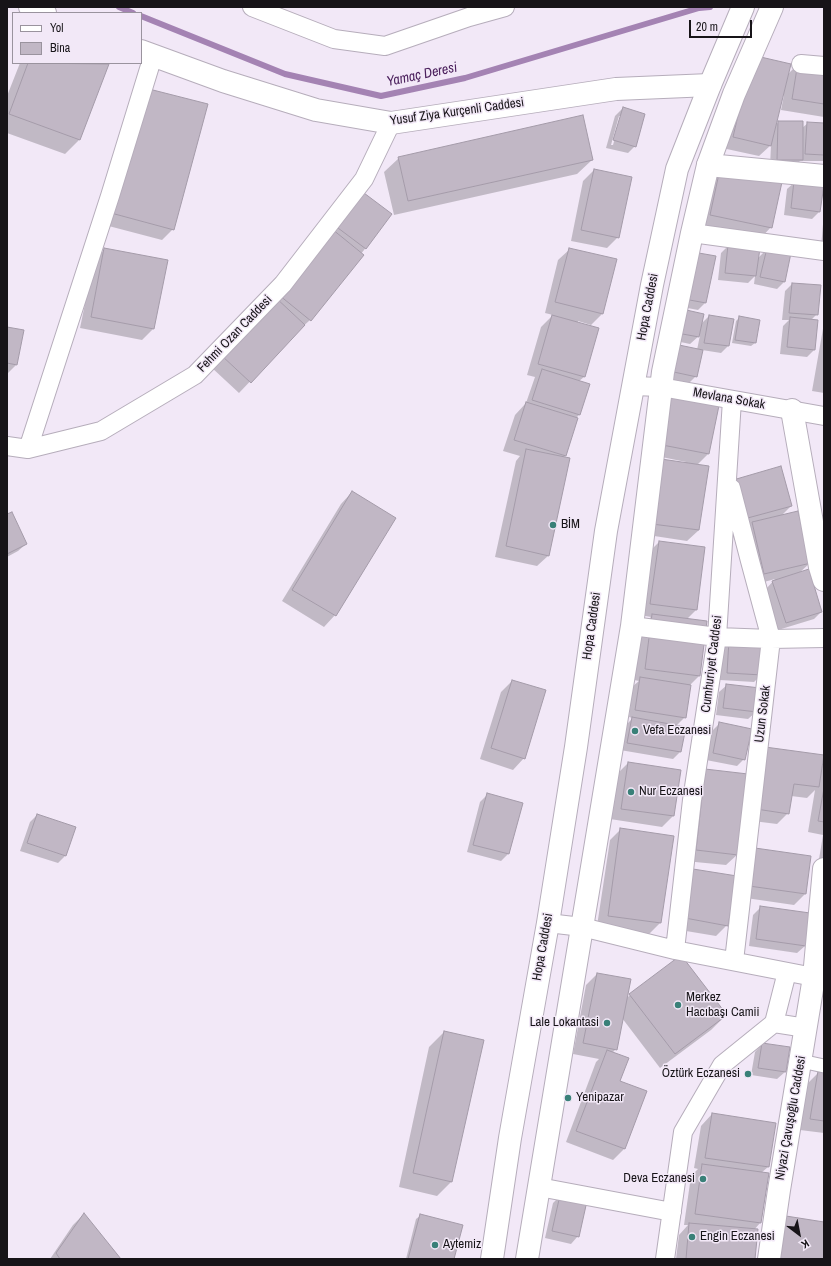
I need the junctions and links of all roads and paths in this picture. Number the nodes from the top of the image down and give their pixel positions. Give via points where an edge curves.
1 (30, 7) edge
2 (252, 7) edge
3 (505, 7) edge
4 (744, 7) edge
5 (772, 7) edge
6 (42, 12) edge
7 (147, 54) edge
8 (801, 64) dead end
9 (824, 66) edge
10 (710, 85) junction
11 (391, 124) junction
12 (708, 165) junction
13 (824, 176) edge
14 (692, 234) junction
15 (824, 251) edge
16 (633, 386) junction
17 (661, 387) junction
18 (732, 400) junction
19 (792, 410) junction
20 (824, 416) edge
21 (7, 446) edge
22 (28, 449) junction
23 (727, 471) junction
24 (823, 571) edge
25 (632, 626) junction
26 (717, 637) junction
27 (824, 638) edge
28 (771, 639) junction
29 (824, 869) edge
30 (548, 923) junction
31 (582, 927) junction
32 (675, 950) junction
33 (734, 962) junction
34 (786, 972) junction
35 (819, 978) edge
36 (774, 1023) junction
37 (806, 1028) junction
38 (800, 1061) junction
39 (824, 1066) edge
40 (539, 1187) junction
41 (672, 1212) junction
42 (492, 1259) edge
43 (527, 1259) edge
44 (665, 1259) edge
45 (769, 1259) edge

1 - 6 main road
2 - 3 street via 334,39 385,46
4 - 10 main road, Hopa Caddesi
5 - 12 main road, Hopa Caddesi via 734,94
7 - 11 main road, Yusuf Ziya Kurçenli Caddesi via 316,110
7 - 22 street via 110,196
8 - 9 street
10 - 11 main road, Yusuf Ziya Kurçenli Caddesi via 616,89
10 - 16 main road, Hopa Caddesi via 677,169
11 - 22 street, Fehmi Ozan Caddesi via 364,179 283,284 195,375 101,431
12 - 13 main road
12 - 14 main road, Hopa Caddesi
14 - 15 street
14 - 17 main road, Hopa Caddesi
16 - 17 street, Mevlana Sokak
16 - 30 main road, Hopa Caddesi via 606,531
17 - 18 street, Mevlana Sokak
17 - 25 main road, Hopa Caddesi
18 - 19 street, Mevlana Sokak
18 - 23 street, Cumhuriyet Caddesi
19 - 20 street, Mevlana Sokak
19 - 24 main road
21 - 22 street, Fehmi Ozan Caddesi
23 - 26 street, Cumhuriyet Caddesi
23 - 28 street, Uzun Sokak
25 - 26 street
25 - 31 main road, Hopa Caddesi
26 - 28 street
26 - 32 street, Cumhuriyet Caddesi via 692,800
27 - 28 street
28 - 33 street, Uzun Sokak
29 - 35 main road, Niyazi Çavuşoğlu Caddesi
30 - 31 street
30 - 42 main road, Hopa Caddesi via 510,1138
31 - 32 street
31 - 40 main road, Hopa Caddesi
32 - 33 street
33 - 34 street
34 - 35 street
34 - 36 street
35 - 37 main road, Niyazi Çavuşoğlu Caddesi
36 - 37 street
36 - 41 street via 722,1065 684,1132
37 - 38 main road, Niyazi Çavuşoğlu Caddesi
38 - 39 street
38 - 45 main road, Niyazi Çavuşoğlu Caddesi
40 - 41 street
40 - 43 main road, Hopa Caddesi
41 - 44 street

